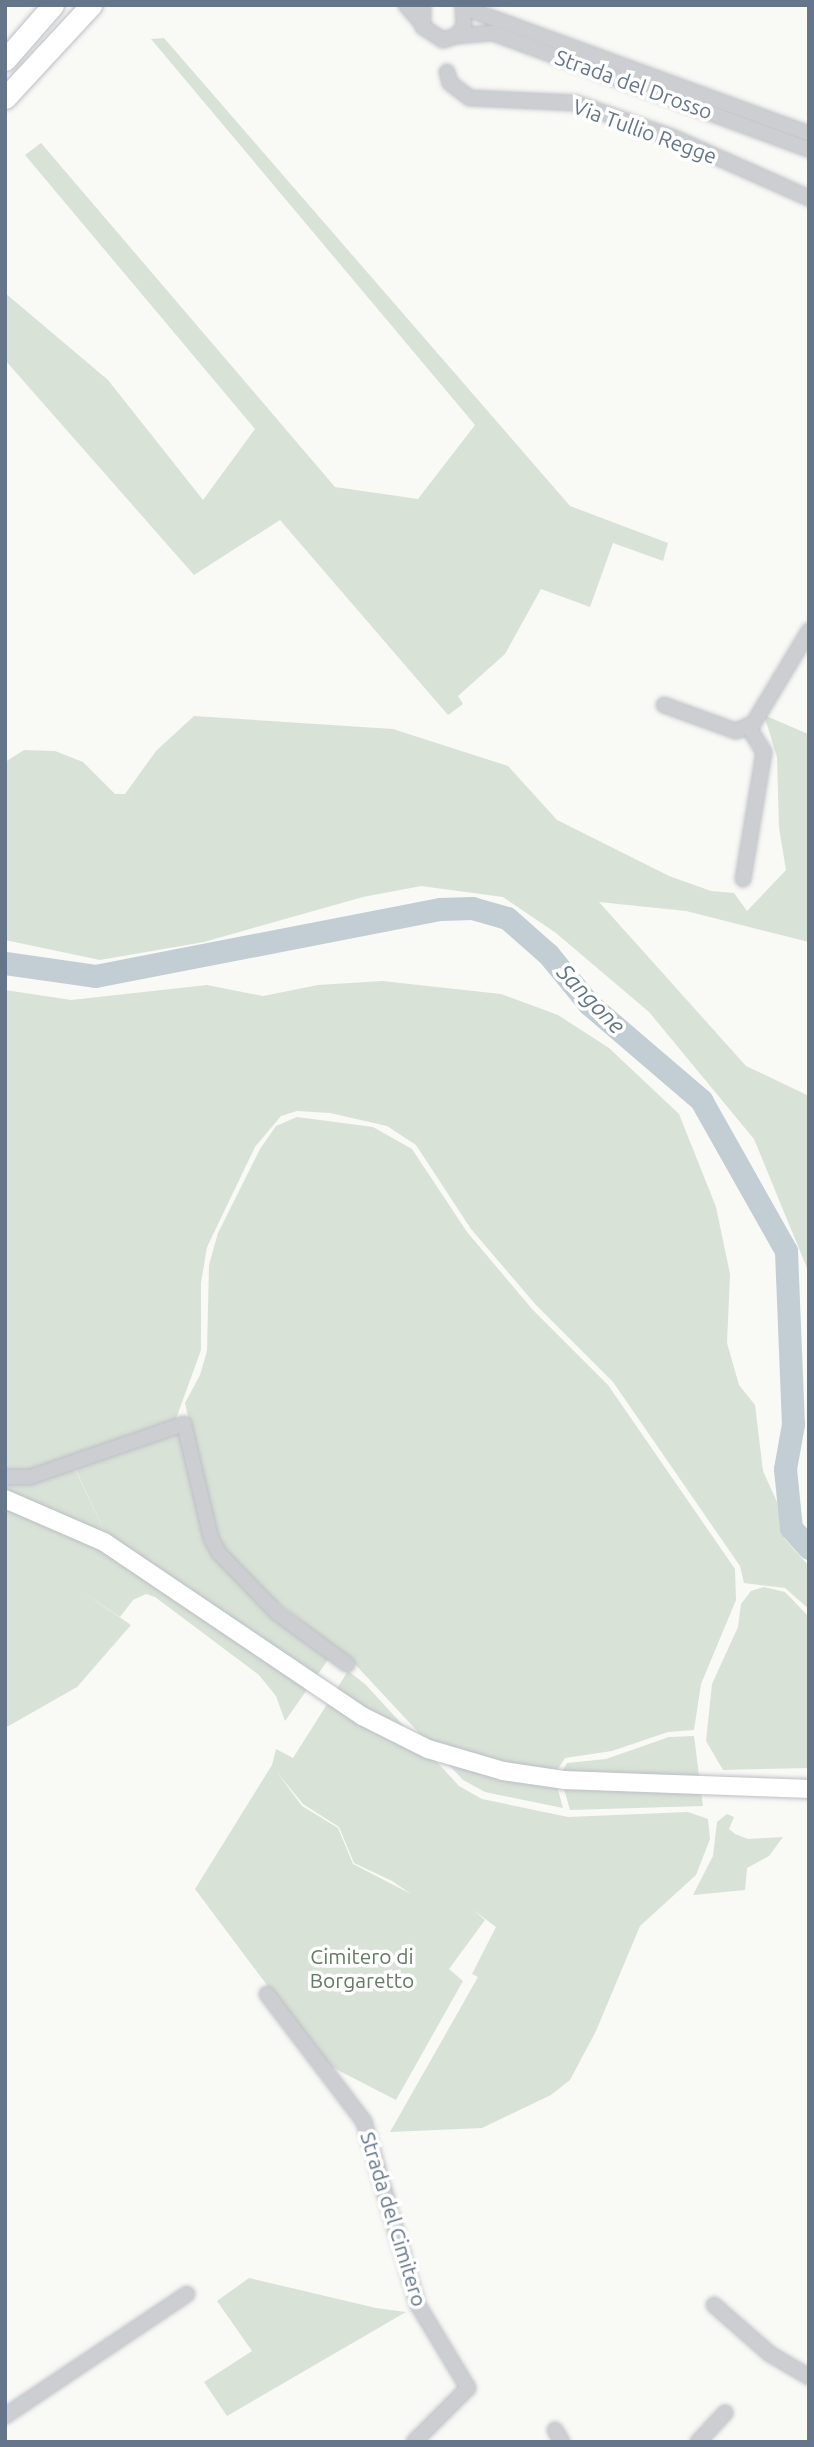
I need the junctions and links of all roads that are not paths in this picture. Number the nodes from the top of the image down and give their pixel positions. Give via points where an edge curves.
1 (53, 5) edge
2 (91, 5) edge
3 (406, 5) edge
4 (423, 5) edge
5 (464, 7) edge
6 (421, 22) junction
7 (456, 36) junction
8 (5, 60) edge
9 (447, 72) dead end
10 (5, 98) edge
11 (809, 134) edge
12 (809, 149) edge
13 (809, 198) edge
14 (809, 631) edge
15 (664, 705) dead end
16 (748, 726) junction
17 (743, 879) dead end
18 (5, 1477) edge
19 (5, 1499) edge
20 (347, 1664) dead end
21 (809, 1789) edge
22 (267, 1994) dead end
23 (187, 2294) dead end
24 (713, 2305) dead end
25 (809, 2377) edge
26 (725, 2413) dead end
27 (5, 2416) edge
28 (414, 2442) edge
29 (698, 2442) edge

1 - 8 highway
2 - 10 highway
3 - 6 street
4 - 6 street
5 - 7 street via 464,27
5 - 11 street, Strada del Drosso
6 - 7 street via 437,39
7 - 12 street, Strada del Drosso via 493,33
9 - 13 street, Via Tullio Regge via 450,83 470,98 576,103 672,137
14 - 16 street
15 - 16 street via 736,731
16 - 17 street via 764,752
18 - 20 street via 30,1477 184,1424 211,1538 219,1553 277,1613
19 - 21 main road via 104,1542 362,1716 428,1749 503,1771 565,1780
22 - 28 street, Strada del Cimitero via 364,2122 418,2305 468,2388
23 - 27 street
24 - 25 street via 769,2354
26 - 29 street

